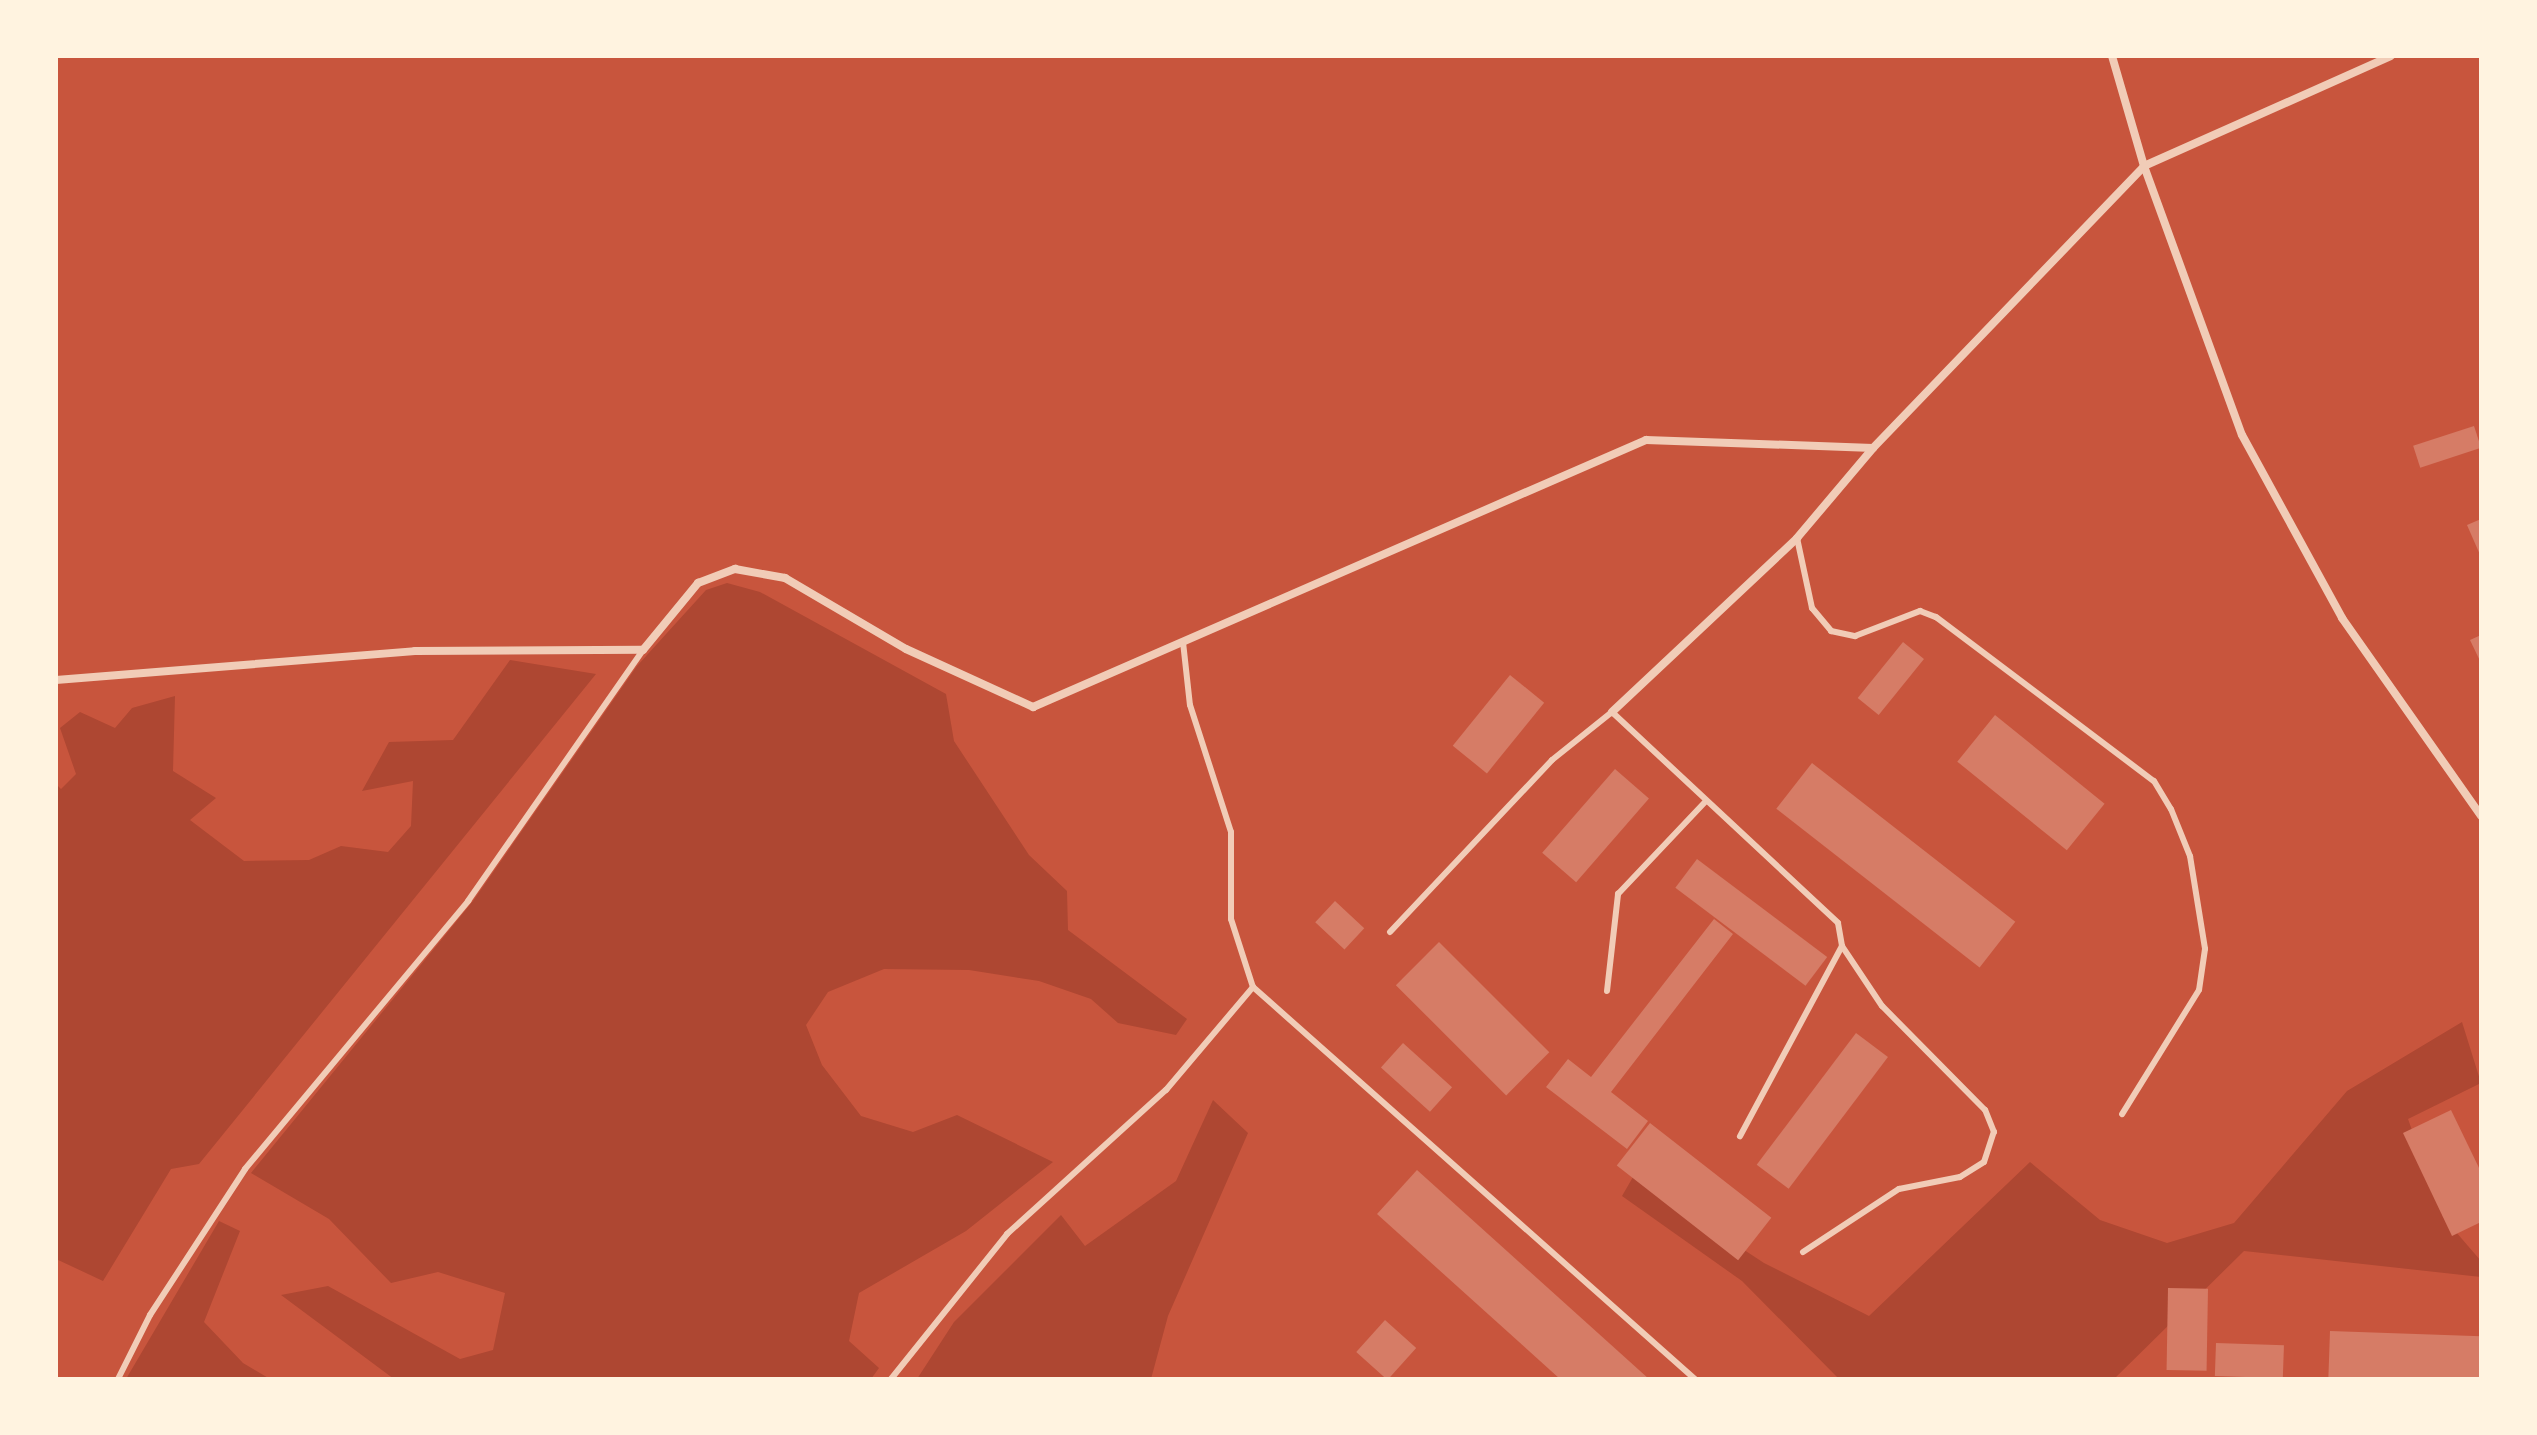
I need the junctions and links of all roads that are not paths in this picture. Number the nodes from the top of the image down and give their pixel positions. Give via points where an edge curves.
1 (2112, 56) edge
2 (2391, 56) edge
3 (2144, 166) junction
4 (1873, 448) junction
5 (1797, 538) junction
6 (1183, 642) junction
7 (643, 650) junction
8 (56, 680) edge
9 (1612, 712) junction
10 (1705, 802) junction
11 (2481, 816) edge
12 (1390, 932) dead end
13 (1842, 946) junction
14 (1253, 987) junction
15 (1607, 991) dead end
16 (2122, 1114) dead end
17 (1740, 1136) dead end
18 (1803, 1252) dead end
19 (118, 1379) edge
20 (891, 1379) edge
21 (1695, 1379) edge

1 - 3 street
2 - 3 street
3 - 4 street
3 - 11 street via 2242,435 2342,618
4 - 5 street
4 - 6 street via 1646,440
5 - 9 street
5 - 16 lane via 1812,608 1831,631 1855,636 1920,611 1936,617 2154,781 2171,809 2190,856 2205,949 2201,976
6 - 7 street via 1033,707 906,649 785,578 735,569 698,583
6 - 14 lane via 1190,705 1231,832 1231,919
7 - 8 street via 415,651
7 - 19 lane via 468,901 245,1169 150,1315
9 - 10 lane
9 - 12 lane via 1552,760
10 - 13 lane via 1817,898 1838,923
10 - 15 lane via 1618,894
13 - 17 lane
13 - 18 lane via 1882,1006 1985,1110 1994,1132 1984,1162 1960,1177 1899,1189
14 - 20 lane via 1166,1090 1007,1234
14 - 21 lane

